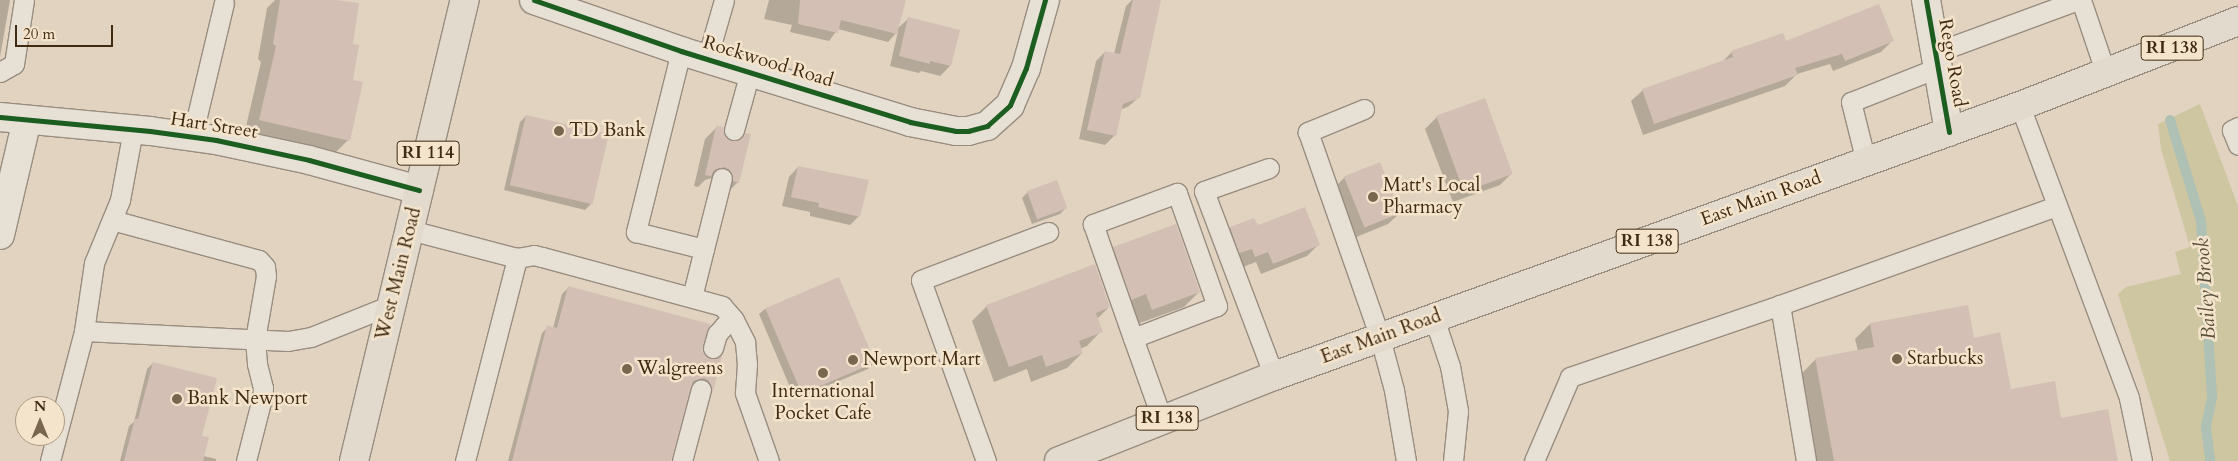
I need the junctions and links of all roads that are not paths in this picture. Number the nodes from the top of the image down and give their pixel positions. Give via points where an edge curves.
1 (24, 0) edge
2 (465, 0) edge
3 (534, 0) edge
4 (724, 0) edge
5 (1045, 0) edge
6 (1926, 0) edge
7 (2079, 0) edge
8 (224, 3) dead end
9 (2238, 21) edge
10 (680, 51) junction
11 (707, 59) junction
12 (1936, 61) junction
13 (0, 72) edge
14 (750, 72) junction
15 (2106, 74) junction
16 (2020, 106) junction
17 (1364, 109) dead end
18 (0, 117) edge
19 (27, 120) junction
20 (2238, 127) edge
21 (133, 130) junction
22 (734, 130) dead end
23 (1949, 132) junction
24 (192, 137) junction
25 (2238, 145) edge
26 (1866, 162) junction
27 (1269, 168) dead end
28 (722, 178) dead end
29 (419, 190) junction
30 (2056, 206) junction
31 (112, 220) junction
32 (410, 230) junction
33 (1048, 232) dead end
34 (0, 236) edge
35 (704, 248) junction
36 (517, 258) junction
37 (692, 297) junction
38 (391, 305) junction
39 (1780, 305) junction
40 (1434, 318) junction
41 (734, 320) junction
42 (84, 331) junction
43 (1133, 338) junction
44 (1380, 338) junction
45 (255, 340) junction
46 (713, 348) dead end
47 (1274, 376) junction
48 (701, 389) dead end
49 (1162, 419) junction
50 (50, 461) edge
51 (246, 461) edge
52 (354, 461) edge
53 (466, 461) edge
54 (682, 461) edge
55 (768, 461) edge
56 (986, 461) edge
57 (1060, 461) edge
58 (1406, 461) edge
59 (1453, 461) edge
60 (1534, 461) edge
61 (1806, 461) edge
62 (2142, 461) edge

1 - 13 lane via 14,64
2 - 29 main road, West Main Road / RI 114
3 - 10 street, Rockwood Road
4 - 11 lane
5 - 14 street, Rockwood Road via 1020,84 1010,105 987,126 968,131 927,127
6 - 12 street, Rego Road
7 - 12 lane
7 - 15 lane
8 - 24 lane
9 - 15 main road, East Main Road / RI 138
10 - 11 street, Rockwood Road
10 - 35 lane via 636,232
11 - 14 street, Rockwood Road
12 - 23 street, Rego Road
12 - 26 lane via 1851,102
14 - 22 lane
15 - 16 main road, East Main Road / RI 138
16 - 23 main road, East Main Road / RI 138
16 - 30 lane
17 - 44 lane via 1308,132
18 - 19 street, Hart Street
19 - 21 street, Hart Street
19 - 34 street
20 - 25 lane via 2232,130
21 - 24 street, Hart Street
21 - 31 lane via 122,191
23 - 26 main road, East Main Road / RI 138
24 - 29 street, Hart Street via 308,160
26 - 40 main road, East Main Road / RI 138
27 - 47 lane via 1204,191
28 - 35 lane
29 - 32 main road, West Main Road / RI 114
30 - 39 lane
30 - 62 lane via 2129,398
31 - 42 lane via 94,263
31 - 45 lane via 258,260 265,267 266,276
32 - 36 lane
32 - 38 main road, West Main Road / RI 114
33 - 56 lane via 920,280
35 - 37 lane
36 - 37 lane via 534,255
36 - 53 lane
37 - 41 lane via 722,306
38 - 45 lane via 300,340
38 - 52 main road, West Main Road / RI 114
39 - 60 lane via 1570,377
39 - 61 lane
40 - 44 main road, East Main Road / RI 138
40 - 59 lane via 1450,366 1458,411
41 - 46 lane via 718,334
41 - 55 lane via 745,342 745,393
42 - 45 lane
42 - 50 lane
43 - 43 lane via 1093,224 1177,193 1217,306
43 - 49 lane
44 - 47 main road, East Main Road / RI 138
44 - 58 lane via 1394,390
45 - 51 lane via 256,364 263,388
47 - 49 main road, East Main Road / RI 138
48 - 54 lane
49 - 57 main road, East Main Road / RI 138

